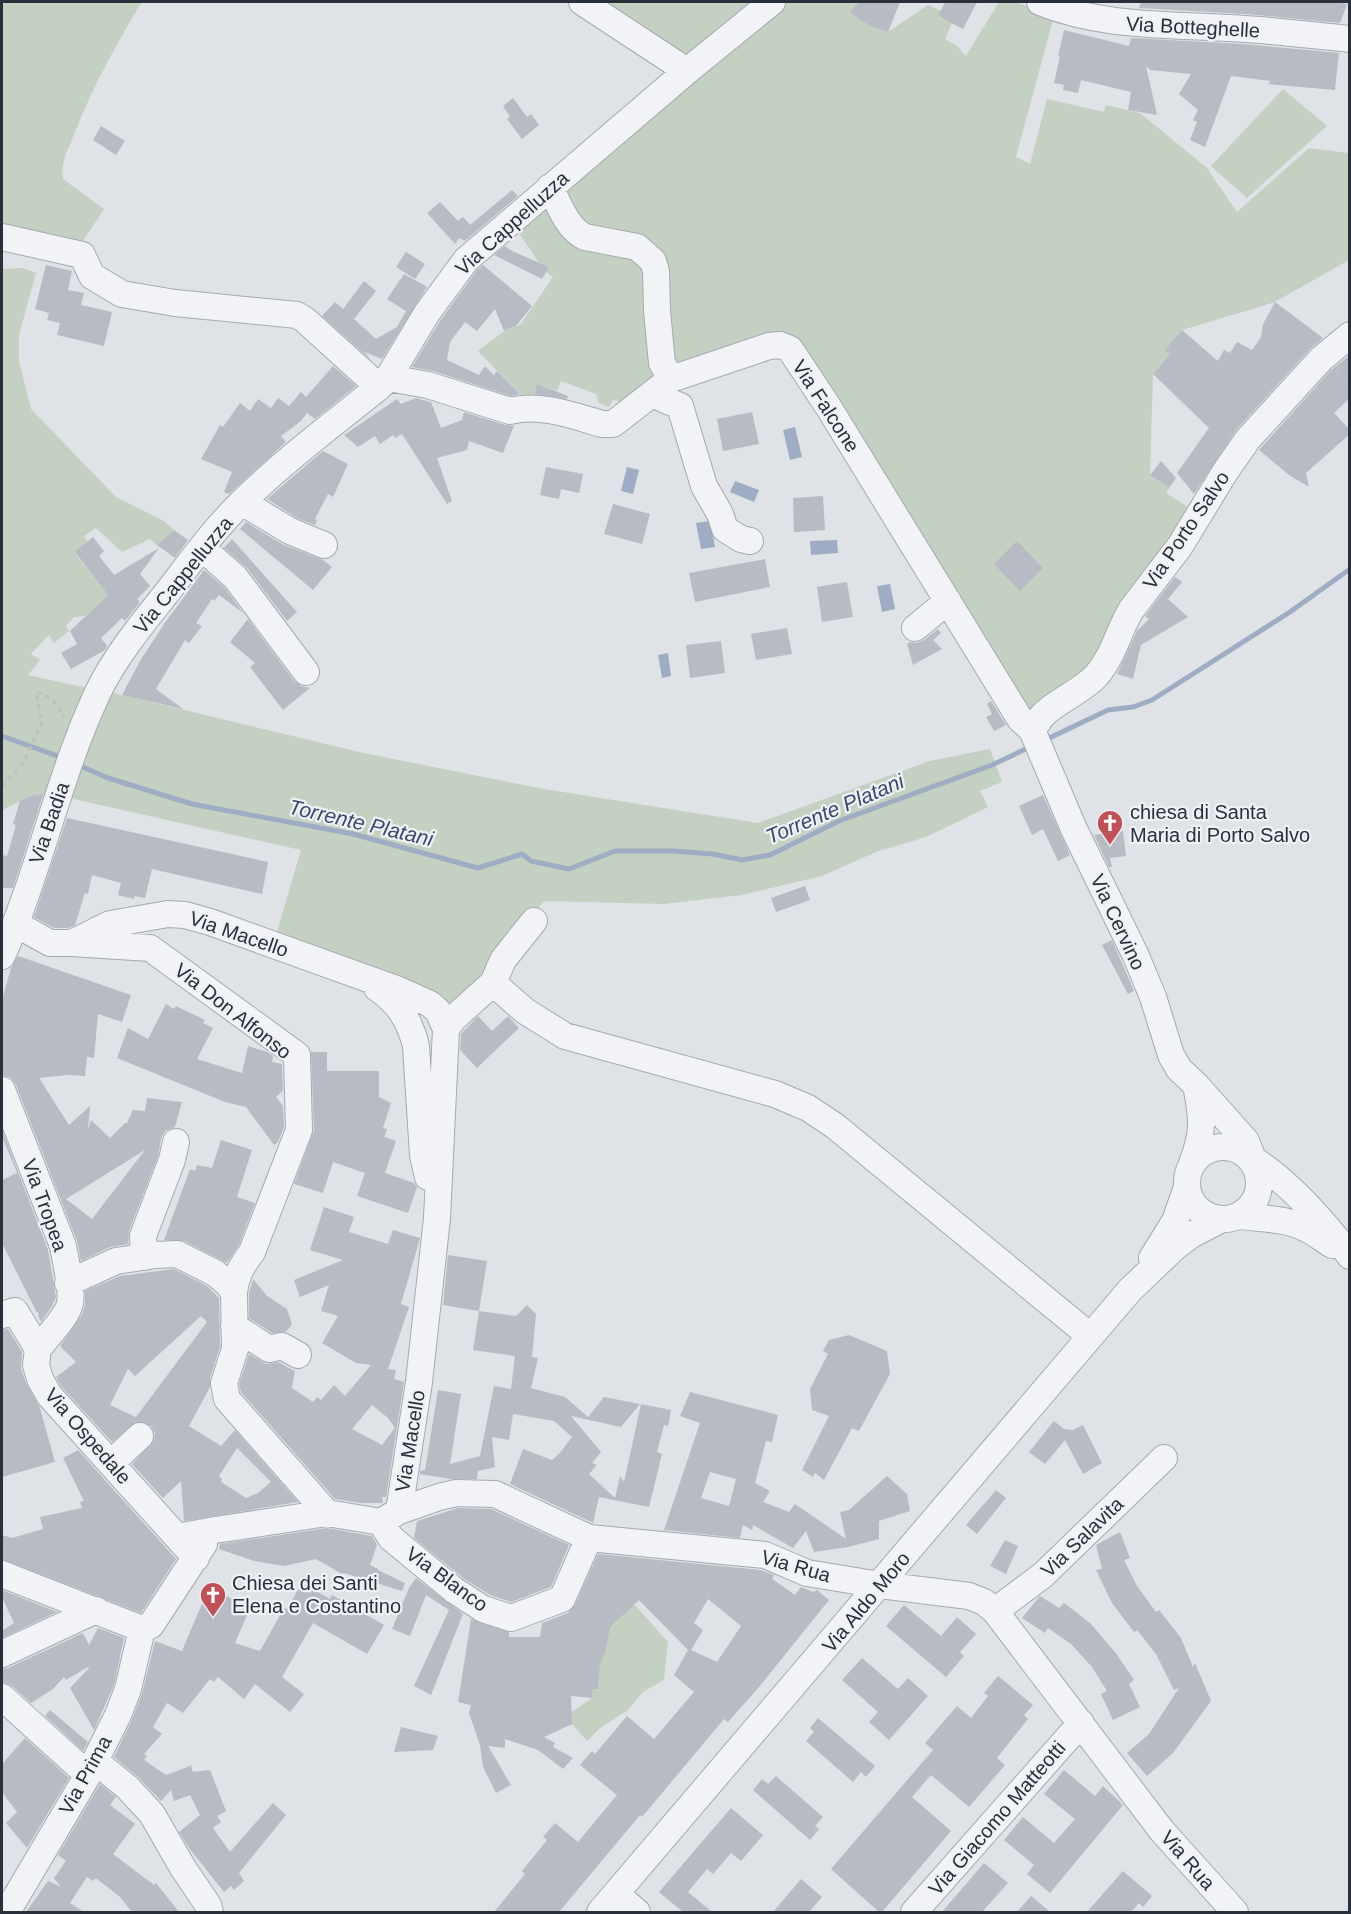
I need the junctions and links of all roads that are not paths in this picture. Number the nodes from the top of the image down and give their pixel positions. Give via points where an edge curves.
1 (582, 2) edge
2 (772, 2) edge
3 (1040, 2) edge
4 (1117, 12) edge
5 (1348, 31) edge
6 (687, 71) junction
7 (550, 187) junction
8 (2, 237) edge
9 (1350, 335) edge
10 (671, 379) junction
11 (383, 383) junction
12 (692, 489) dead end
13 (242, 502) junction
14 (750, 541) dead end
15 (324, 545) dead end
16 (202, 548) junction
17 (948, 602) junction
18 (915, 628) dead end
19 (306, 672) dead end
20 (99, 691) joint
21 (1032, 730) junction
22 (534, 921) dead end
23 (16, 924) junction
24 (72, 943) junction
25 (2, 956) edge
26 (360, 976) junction
27 (493, 983) junction
28 (442, 1020) junction
29 (413, 1032) junction
30 (1196, 1085) junction
31 (2, 1090) edge
32 (432, 1117) junction
33 (176, 1142) dead end
34 (1253, 1161) junction
35 (1189, 1176) junction
36 (1230, 1218) junction
37 (1350, 1256) edge
38 (144, 1257) junction
39 (68, 1282) junction
40 (1130, 1290) junction
41 (234, 1293) junction
42 (2, 1315) edge
43 (234, 1326) junction
44 (1090, 1336) junction
45 (38, 1349) junction
46 (298, 1355) dead end
47 (140, 1436) dead end
48 (1164, 1458) dead end
49 (111, 1463) junction
50 (327, 1513) junction
51 (390, 1516) junction
52 (215, 1530) junction
53 (177, 1537) junction
54 (589, 1538) junction
55 (196, 1558) junction
56 (2, 1574) edge
57 (880, 1586) junction
58 (96, 1610) junction
59 (995, 1611) junction
60 (142, 1629) junction
61 (2, 1653) edge
62 (2, 1697) edge
63 (1081, 1723) junction
64 (91, 1768) junction
65 (608, 1903) edge
66 (1229, 1911) edge
67 (7, 1912) edge
68 (210, 1912) edge
69 (637, 1912) edge
70 (914, 1912) edge

1 - 6 street
2 - 6 street, Via Cappelluzza
3 - 4 street, Via Botteghelle via 1054,8
4 - 5 street, Via Botteghelle via 1234,28
6 - 7 street, Via Cappelluzza
7 - 10 street via 578,234 637,247 653,261 662,363
7 - 11 street, Via Cappelluzza via 466,260 426,313
8 - 11 street via 82,255 92,276 122,294 297,315
9 - 21 street, Via Porto Salvo via 1321,359 1248,439 1180,546 1131,610 1103,668 1043,715
10 - 11 street, Via Falcone via 613,424 537,408 510,411 428,385
10 - 17 street, Via Falcone via 769,346 790,349
11 - 13 street, Via Cappelluzza
12 - 14 street via 663,399 680,406 704,486 724,529
13 - 15 street
13 - 16 street, Via Cappelluzza
16 - 19 street via 235,577
16 - 20 street, Via Cappelluzza via 125,647
17 - 18 street
17 - 21 street, Via Falcone via 1020,719
20 - 23 street, Via Badia via 79,738
21 - 30 street, Via Cervino via 1073,827 1136,956 1171,1056
22 - 27 street via 503,960
23 - 24 street via 50,943
23 - 25 street, Via Badia
24 - 26 street, Via Macello via 110,924 168,914 185,915
24 - 41 street, Via Don Alfonso via 150,948 297,1055 299,1130 252,1252 235,1281
26 - 28 street via 430,1004
26 - 29 street via 390,997 405,1014
27 - 28 street via 474,1001 454,1009
27 - 44 street via 525,1011 565,1036 775,1094 808,1108
28 - 29 street via 421,1022
28 - 32 street
29 - 32 street
30 - 34 street, Via Cervino via 1246,1141
30 - 35 street via 1202,1119
31 - 39 street, Via Tropea via 63,1246
32 - 51 street, Via Macello via 423,1155 437,1218 419,1382
33 - 38 street via 143,1236
34 - 35 street via 1233,1148 1217,1147 1202,1154
34 - 36 street via 1259,1176 1258,1195 1248,1211
34 - 37 street via 1269,1170 1325,1223
35 - 36 street via 1192,1203 1198,1210 1204,1215
35 - 40 street via 1182,1204 1165,1240
36 - 37 street via 1292,1223 1307,1228
36 - 40 street via 1183,1241
38 - 39 street via 116,1261
38 - 41 street via 177,1254 214,1273
39 - 45 street, Via Tropea via 71,1301 67,1311
40 - 44 street, Via Aldo Moro
41 - 43 street, Via Don Alfonso
42 - 45 street, Via Ospedale via 15,1311
43 - 46 street via 269,1349 282,1346
43 - 50 street, Via Don Alfonso via 235,1349 224,1383 227,1400
44 - 57 street, Via Aldo Moro
45 - 49 street, Via Ospedale via 36,1365 49,1395
47 - 49 street
48 - 59 street, Via Salavita via 1043,1575
49 - 53 street, Via Ospedale
50 - 51 street
50 - 52 street
51 - 54 street, Via Rua via 456,1493 495,1494
51 - 54 street, Via Blanco via 391,1538 454,1590 483,1609 511,1618 562,1599
52 - 53 street
52 - 55 street
53 - 55 street, Via Ospedale
54 - 57 street, Via Rua via 765,1555 807,1573
55 - 60 street via 151,1625
56 - 58 street
57 - 59 street, Via Rua via 969,1596
57 - 65 street, Via Aldo Moro
58 - 60 street
58 - 61 street
59 - 63 street, Via Rua
60 - 64 street, Via Prima via 128,1689
62 - 64 street
63 - 66 street, Via Rua
63 - 70 street, Via Giacomo Matteotti
64 - 67 street, Via Prima
64 - 68 street via 127,1787 152,1814
65 - 69 street

